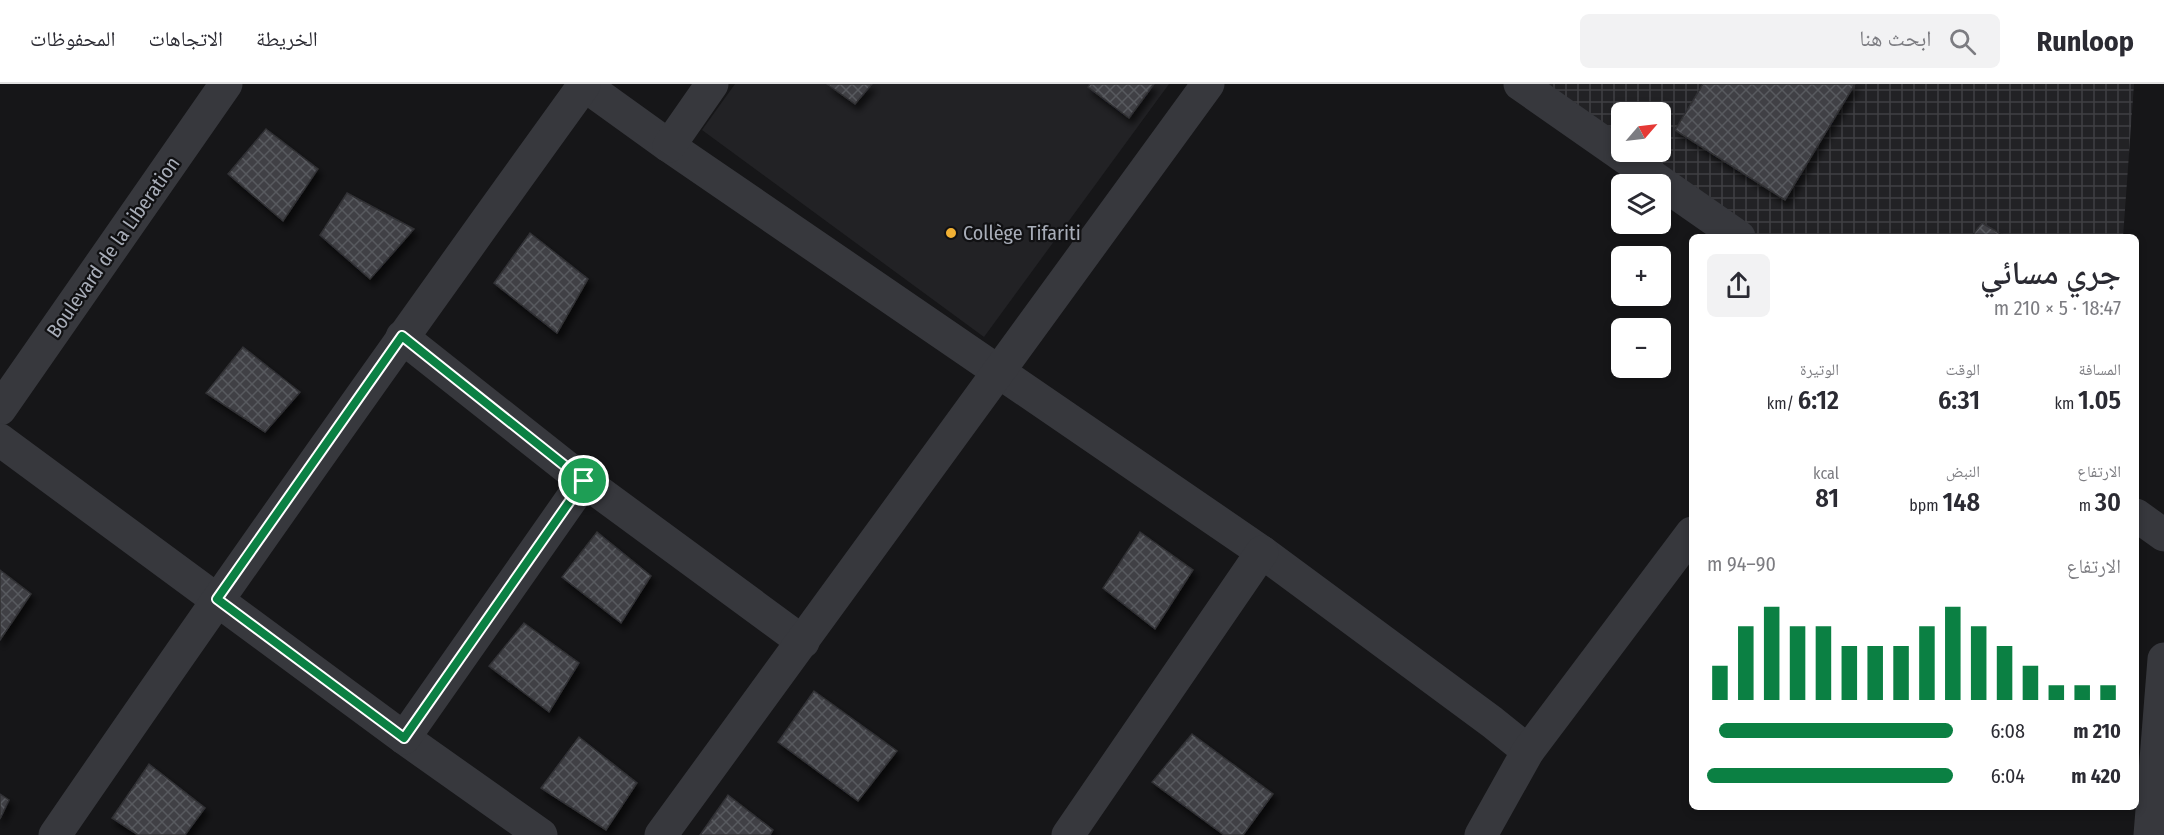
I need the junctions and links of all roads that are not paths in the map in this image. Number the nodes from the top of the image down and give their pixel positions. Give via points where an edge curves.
1 (226, 84) edge
2 (583, 84) edge
3 (712, 84) edge
4 (1208, 84) edge
5 (1520, 84) edge
6 (669, 146) junction
7 (1735, 234) edge
8 (402, 336) junction
9 (999, 372) junction
10 (0, 409) edge
11 (0, 440) edge
12 (584, 481) junction
13 (2139, 517) edge
14 (2164, 535) edge
15 (1689, 536) edge
16 (1262, 552) junction
17 (217, 599) junction
18 (802, 642) junction
19 (2164, 659) edge
20 (404, 738) junction
21 (1528, 751) junction
22 (55, 835) edge
23 (541, 835) edge
24 (661, 835) edge
25 (1068, 835) edge
26 (1480, 835) edge
27 (2150, 835) edge

1 - 10 street, Boulevard de la Liberation
2 - 6 street
2 - 8 street
3 - 6 street
4 - 9 street
5 - 7 street
6 - 9 street
8 - 12 street
8 - 17 street
9 - 16 street
9 - 18 street
11 - 17 street
12 - 18 street
12 - 20 street
13 - 14 street
15 - 21 street
16 - 21 street
16 - 25 street
17 - 20 street
17 - 22 street
18 - 24 street
19 - 27 street
20 - 23 street
21 - 26 street

